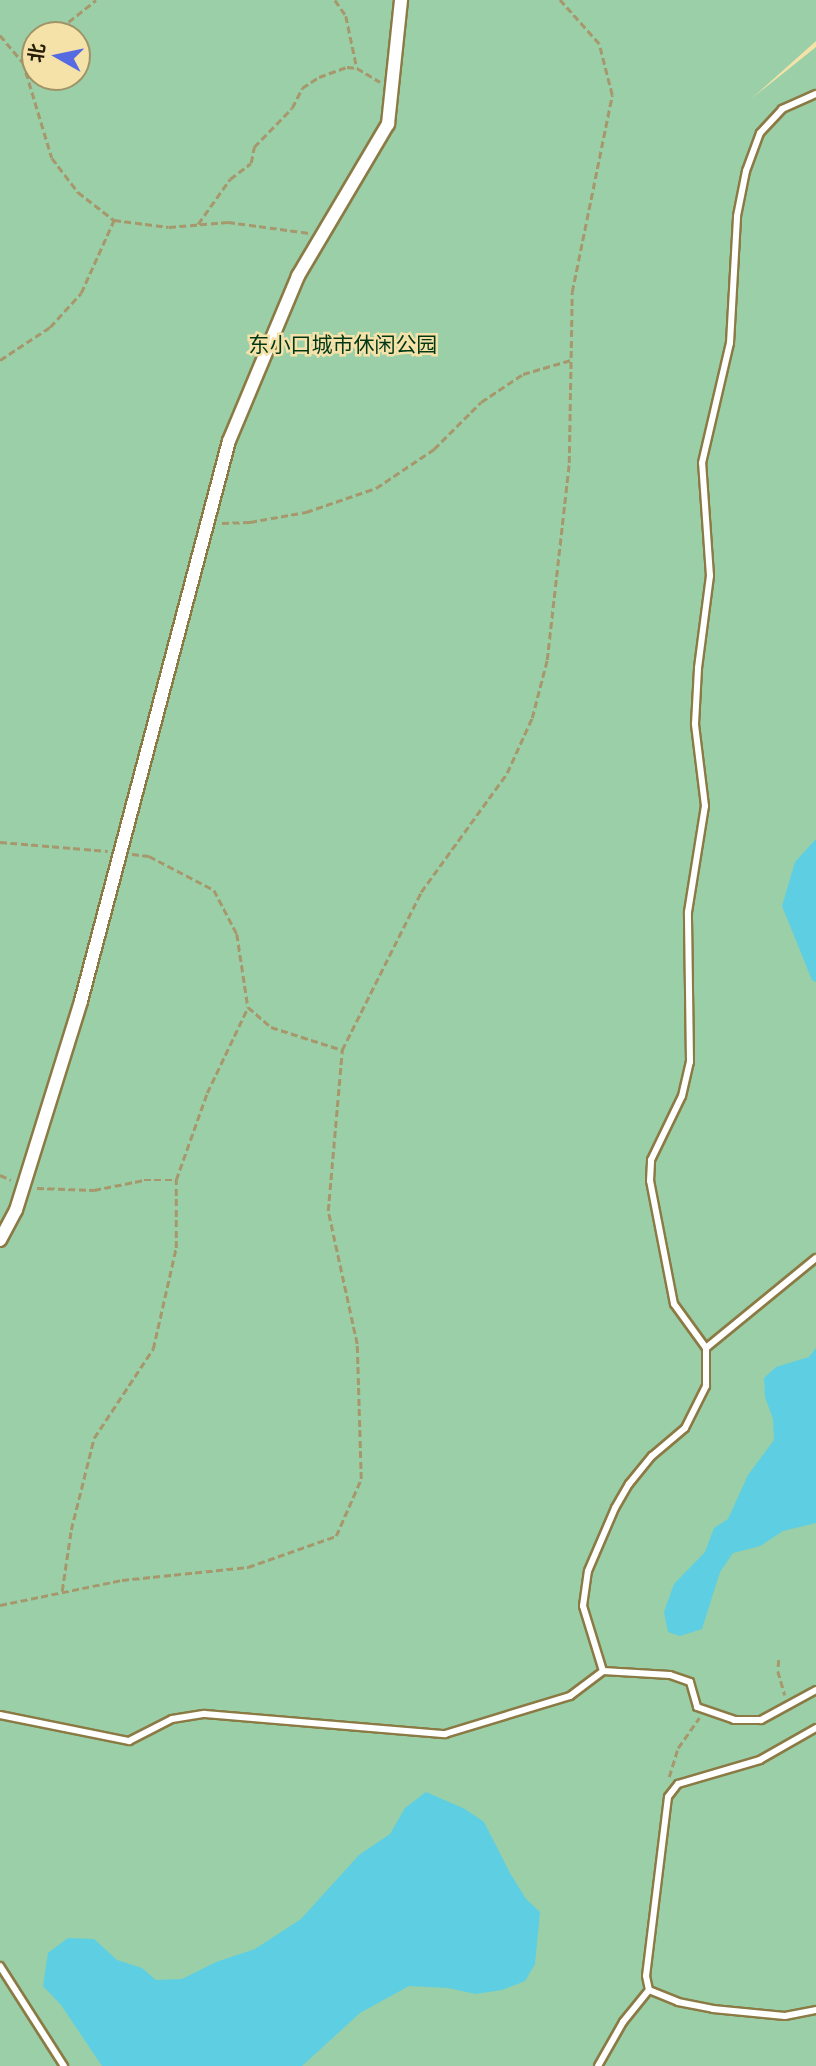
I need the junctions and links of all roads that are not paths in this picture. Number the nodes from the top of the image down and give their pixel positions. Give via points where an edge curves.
1 (401, 0) edge
2 (816, 94) edge
3 (0, 1240) edge
4 (816, 1258) edge
5 (706, 1348) junction
6 (603, 1671) junction
7 (816, 1690) edge
8 (0, 1715) edge
9 (816, 1728) edge
10 (0, 1966) edge
11 (649, 1990) junction
12 (816, 2010) edge
13 (64, 2066) edge
14 (598, 2066) edge

1 - 3 street via 388,124 298,276 229,441 81,1001 16,1210
2 - 5 lane via 782,109 761,132 746,171 737,216 730,343 702,463 710,576 695,724 705,806 688,912 690,1062 682,1096 651,1160 650,1181 674,1304
4 - 5 lane
5 - 6 lane via 706,1386 685,1427 629,1484 588,1571 583,1606
6 - 7 lane via 670,1675 690,1682 697,1706 734,1720 761,1720
6 - 8 lane via 570,1696 445,1734 205,1714 172,1719 129,1741
9 - 11 lane via 760,1760 678,1784 668,1797 646,1976
10 - 13 lane
11 - 12 lane via 713,2009 785,2016
11 - 14 lane via 623,2022

